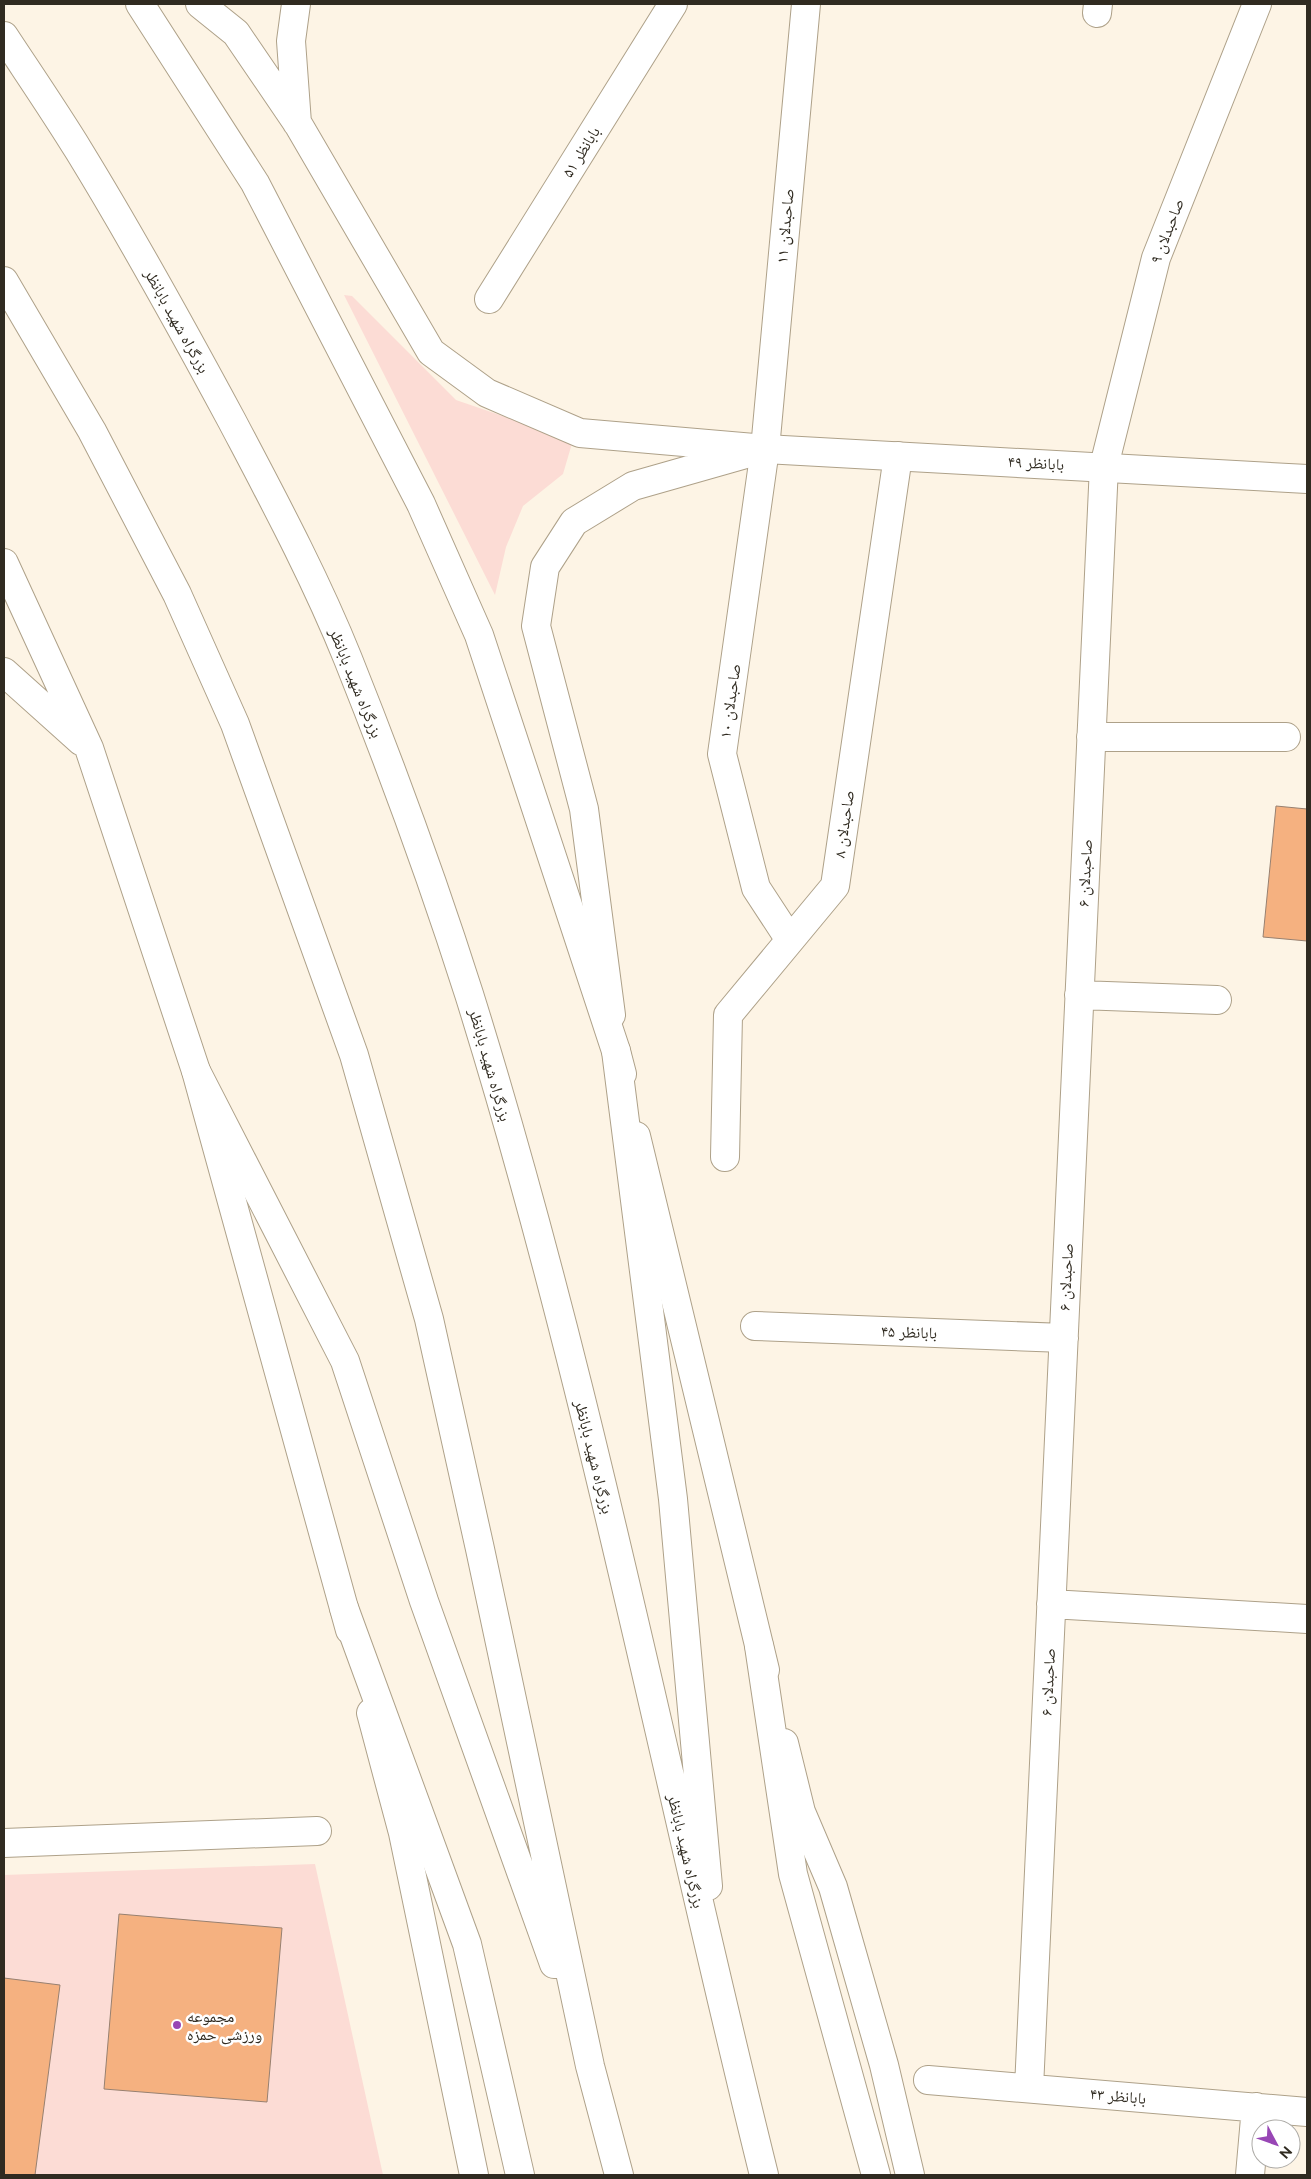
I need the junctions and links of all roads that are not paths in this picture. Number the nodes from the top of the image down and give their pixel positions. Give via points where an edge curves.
1 (140, 4) edge
2 (200, 4) edge
3 (296, 4) edge
4 (673, 4) edge
5 (806, 4) edge
6 (1257, 4) edge
7 (4, 36) edge
8 (298, 124) junction
9 (4, 281) edge
10 (490, 299) dead end
11 (765, 449) junction
12 (898, 456) junction
13 (1104, 466) junction
14 (1307, 479) edge
15 (4, 563) edge
16 (4, 672) edge
17 (1091, 737) junction
18 (1286, 737) dead end
19 (88, 748) junction
20 (790, 940) junction
21 (1079, 996) junction
22 (1217, 1000) dead end
23 (616, 1051) junction
24 (196, 1072) junction
25 (725, 1157) dead end
26 (755, 1326) dead end
27 (1064, 1338) junction
28 (1051, 1604) junction
29 (344, 1608) junction
30 (1307, 1619) edge
31 (759, 1646) junction
32 (317, 1831) dead end
33 (4, 1843) edge
34 (718, 1990) junction
35 (590, 2066) junction
36 (928, 2080) dead end
37 (1029, 2088) junction
38 (1256, 2107) junction
39 (1307, 2112) edge
40 (474, 2175) edge
41 (520, 2175) edge
42 (618, 2175) edge
43 (764, 2175) edge
44 (876, 2175) edge
45 (910, 2175) edge
46 (1250, 2175) edge

1 - 23 main road via 255,183 421,504 479,635
2 - 8 main road, بابانظر ۴۹ via 236,33
3 - 8 main road via 291,41
4 - 10 main road, بابانظر ۵۱
5 - 11 main road, صاحبدلان ۱۱
6 - 13 main road, صاحبدلان ۹ via 1156,258
7 - 34 main road, بزرگراه شهید بابانظر via 78,150 192,346 281,513 346,653 408,815 468,993 548,1270 605,1498
8 - 11 main road, بابانظر ۴۹ via 431,352 487,394 580,433
9 - 35 main road via 92,430 177,594 234,724 354,1055 429,1319
11 - 12 main road, بابانظر ۴۹
11 - 20 main road, صاحبدلان ۱۰ via 722,754 756,888
11 - 23 main road via 633,486 574,522 545,567 536,626 584,810
12 - 13 main road, بابانظر ۴۹
12 - 20 main road, صاحبدلان ۸ via 835,886
13 - 14 main road, بابانظر ۴۹
13 - 17 main road, صاحبدلان ۶
15 - 19 main road
16 - 19 main road
17 - 18 main road
17 - 21 main road, صاحبدلان ۶
19 - 24 main road
20 - 25 main road, صاحبدلان ۸ via 728,1015
21 - 22 main road
21 - 27 main road, صاحبدلان ۶
23 - 31 main road
23 - 34 main road via 673,1499
24 - 29 main road
24 - 35 main road via 345,1361 424,1601
26 - 27 main road, بابانظر ۴۵
27 - 28 main road, صاحبدلان ۶
28 - 30 main road
28 - 37 main road, صاحبدلان ۶
29 - 40 main road via 403,1833
29 - 41 main road via 467,1944
31 - 44 main road via 793,1874
31 - 45 main road via 801,1812 833,1887 884,2065
32 - 33 main road
34 - 43 main road, بزرگراه شهید بابانظر
35 - 42 main road
36 - 37 main road, بابانظر ۴۳
37 - 38 main road, بابانظر ۴۳
38 - 39 main road, بابانظر ۴۳
38 - 46 main road

